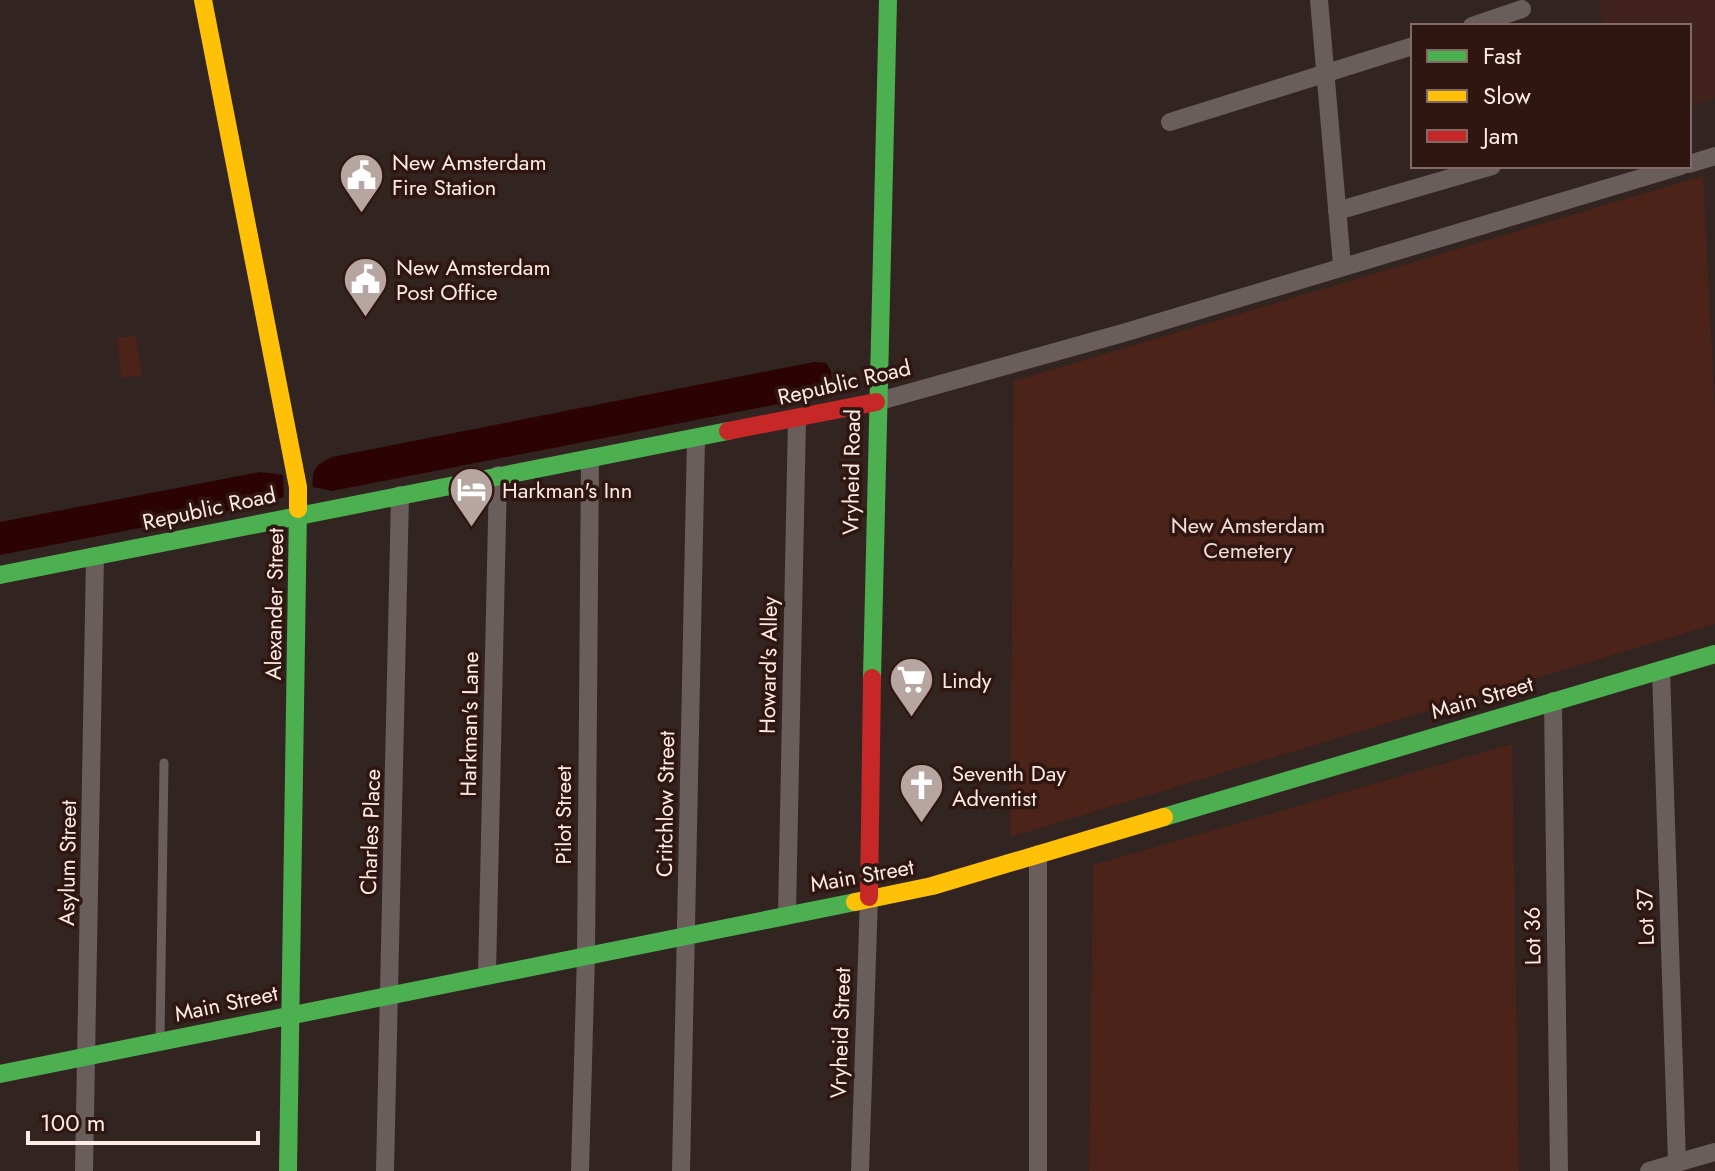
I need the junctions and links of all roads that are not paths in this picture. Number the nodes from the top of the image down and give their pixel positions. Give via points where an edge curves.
1 (203, 0) edge
2 (888, 0) edge
3 (1319, 0) edge
4 (1522, 9) dead end
5 (1478, 24) edge
6 (1411, 47) edge
7 (1326, 75) junction
8 (1170, 122) dead end
9 (1715, 156) edge
10 (1691, 163) edge
11 (1485, 168) edge
12 (1674, 168) edge
13 (1337, 211) junction
14 (1342, 265) junction
15 (876, 402) junction
16 (797, 418) junction
17 (696, 438) junction
18 (590, 458) junction
19 (498, 475) junction
20 (400, 495) junction
21 (299, 514) junction
22 (95, 556) junction
23 (0, 575) edge
24 (1715, 654) edge
25 (1661, 670) junction
26 (1553, 701) junction
27 (164, 763) dead end
28 (1038, 854) junction
29 (869, 897) junction
30 (787, 913) junction
31 (687, 934) junction
32 (586, 954) junction
33 (487, 974) junction
34 (389, 994) junction
35 (290, 1015) junction
36 (160, 1041) junction
37 (88, 1056) junction
38 (0, 1074) edge
39 (1715, 1152) edge
40 (1677, 1162) junction
41 (84, 1171) edge
42 (288, 1171) edge
43 (385, 1171) edge
44 (580, 1171) edge
45 (681, 1171) edge
46 (860, 1171) edge
47 (1038, 1171) edge
48 (1559, 1171) edge
49 (1649, 1171) edge

1 - 21 street, Alexander Street
2 - 15 street, Vryheid Road
3 - 7 street
4 - 5 street
6 - 7 street
7 - 8 street
7 - 13 street
9 - 10 street
11 - 13 street
12 - 14 street, Republic Road
13 - 14 street
14 - 15 street, Republic Road
15 - 16 street, Republic Road
15 - 29 street, Vryheid Road
16 - 17 street, Republic Road
16 - 30 street, Howard's Alley
17 - 18 street, Republic Road
17 - 31 street, Critchlow Street
18 - 19 street, Republic Road
18 - 32 street, Pilot Street
19 - 20 street, Republic Road
19 - 33 street, Harkman's Lane
20 - 21 street, Republic Road
20 - 34 street, Charles Place
21 - 22 street, Republic Road
21 - 35 street, Alexander Street
22 - 23 street, Republic Road
22 - 37 street, Asylum Street
24 - 25 street, Main Street
25 - 26 street, Main Street
25 - 40 street, Lot 37
26 - 28 street, Main Street
26 - 48 street, Lot 36
27 - 36 lane
28 - 29 street, Main Street via 932,886
28 - 47 street
29 - 30 street, Main Street
29 - 46 street, Vryheid Street
30 - 31 street, Main Street
31 - 32 street, Main Street
31 - 45 street, Critchlow Street
32 - 33 street, Main Street
32 - 44 street, Pilot Street
33 - 34 street, Main Street
34 - 35 street, Main Street
34 - 43 street, Charles Place
35 - 36 street, Main Street
35 - 42 street, Alexander Street
36 - 37 street, Main Street
37 - 38 street, Main Street
37 - 41 street, Asylum Street
39 - 40 street
40 - 49 street

